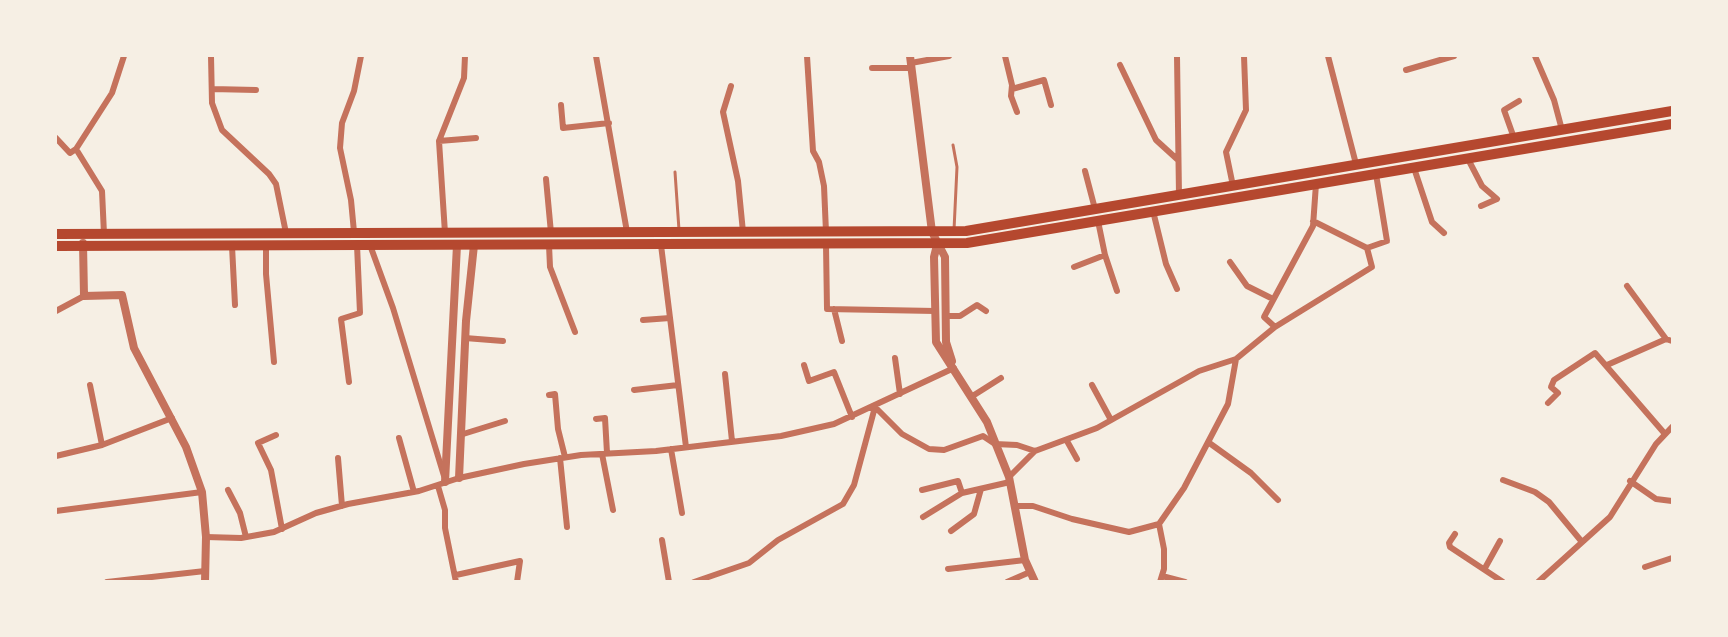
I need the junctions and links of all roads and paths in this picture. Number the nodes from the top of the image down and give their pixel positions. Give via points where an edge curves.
1 (124, 56) edge
2 (211, 56) edge
3 (361, 56) edge
4 (465, 56) edge
5 (596, 56) edge
6 (807, 56) edge
7 (949, 56) edge
8 (1005, 56) edge
9 (1177, 56) edge
10 (1244, 56) edge
11 (1328, 56) edge
12 (1454, 56) edge
13 (1535, 56) edge
14 (910, 62) edge
15 (1120, 65) dead end
16 (872, 68) dead end
17 (1406, 70) dead end
18 (731, 86) dead end
19 (212, 89) junction
20 (1012, 89) junction
21 (256, 90) dead end
22 (1519, 101) dead end
23 (561, 105) dead end
24 (1051, 105) dead end
25 (1672, 111) edge
26 (1017, 112) dead end
27 (609, 123) junction
28 (1672, 124) edge
29 (1562, 130) junction
30 (56, 138) edge
31 (476, 138) dead end
32 (1514, 138) junction
33 (439, 141) junction
34 (953, 145) dead end
35 (76, 149) junction
36 (1468, 159) junction
37 (1178, 160) junction
38 (1356, 164) junction
39 (1414, 168) junction
40 (1085, 171) dead end
41 (675, 172) dead end
42 (1376, 174) junction
43 (1359, 177) junction
44 (546, 179) dead end
45 (1316, 184) junction
46 (1233, 186) junction
47 (1179, 195) junction
48 (1481, 206) dead end
49 (1095, 209) junction
50 (1153, 211) junction
51 (1098, 221) junction
52 (1313, 221) junction
53 (354, 232) junction
54 (458, 232) junction
55 (551, 232) junction
56 (627, 232) junction
57 (679, 232) junction
58 (743, 232) junction
59 (825, 232) junction
60 (932, 232) junction
61 (954, 232) junction
62 (285, 233) junction
63 (445, 233) junction
64 (1444, 233) dead end
65 (56, 234) edge
66 (83, 234) junction
67 (104, 234) junction
68 (357, 245) junction
69 (370, 245) junction
70 (457, 245) junction
71 (474, 245) junction
72 (549, 245) junction
73 (661, 245) junction
74 (826, 245) junction
75 (937, 245) junction
76 (56, 246) edge
77 (83, 246) junction
78 (104, 246) junction
79 (232, 246) junction
80 (266, 246) junction
81 (1366, 248) junction
82 (1105, 255) junction
83 (1230, 262) dead end
84 (1074, 267) dead end
85 (1627, 286) dead end
86 (1177, 289) dead end
87 (1117, 291) dead end
88 (84, 296) junction
89 (1273, 298) junction
90 (235, 305) dead end
91 (834, 309) junction
92 (56, 311) edge
93 (935, 311) junction
94 (986, 311) dead end
95 (946, 316) junction
96 (670, 318) junction
97 (643, 320) dead end
98 (455, 321) junction
99 (466, 321) junction
100 (1275, 327) junction
101 (575, 332) dead end
102 (465, 338) junction
103 (1669, 340) edge
104 (503, 341) dead end
105 (842, 341) dead end
106 (895, 358) dead end
107 (1236, 359) junction
108 (274, 362) dead end
109 (804, 365) dead end
110 (1607, 365) junction
111 (954, 368) junction
112 (725, 374) dead end
113 (1001, 378) dead end
114 (349, 382) dead end
115 (462, 382) junction
116 (452, 384) junction
117 (1092, 384) dead end
118 (90, 385) dead end
119 (678, 385) junction
120 (634, 390) dead end
121 (900, 394) junction
122 (549, 395) dead end
123 (971, 397) junction
124 (1548, 403) dead end
125 (874, 407) junction
126 (852, 417) junction
127 (172, 418) junction
128 (596, 419) dead end
129 (1111, 420) junction
130 (505, 421) dead end
131 (1672, 427) edge
132 (1665, 434) junction
133 (276, 435) dead end
134 (460, 435) junction
135 (399, 438) dead end
136 (732, 441) junction
137 (1067, 441) junction
138 (1208, 442) junction
139 (995, 444) junction
140 (102, 445) junction
141 (686, 447) junction
142 (671, 449) junction
143 (1035, 451) junction
144 (604, 453) junction
145 (56, 456) edge
146 (562, 458) junction
147 (338, 459) dead end
148 (1077, 459) dead end
149 (459, 478) junction
150 (1010, 480) junction
151 (1503, 480) dead end
152 (1630, 481) junction
153 (441, 484) junction
154 (981, 489) junction
155 (228, 490) dead end
156 (922, 490) dead end
157 (202, 492) junction
158 (414, 492) junction
159 (962, 493) junction
160 (1278, 500) dead end
161 (1672, 501) edge
162 (342, 506) junction
163 (1015, 506) junction
164 (613, 510) dead end
165 (56, 511) edge
166 (682, 513) dead end
167 (923, 518) dead end
168 (1159, 524) junction
169 (567, 526) dead end
170 (282, 529) junction
171 (951, 531) dead end
172 (1455, 534) dead end
173 (206, 537) junction
174 (246, 537) junction
175 (662, 540) dead end
176 (1500, 541) dead end
177 (1581, 542) junction
178 (1672, 558) edge
179 (1025, 560) junction
180 (1645, 567) dead end
181 (1485, 568) junction
182 (948, 569) dead end
183 (205, 571) junction
184 (1030, 572) junction
185 (456, 578) edge
186 (1161, 579) edge
187 (107, 582) edge
188 (205, 582) edge
189 (517, 582) edge
190 (669, 582) edge
191 (694, 582) edge
192 (1007, 582) edge
193 (1035, 582) edge
194 (1185, 582) edge
195 (1503, 582) edge
196 (1538, 582) edge

1 - 35 street via 112,93
2 - 19 street
3 - 53 street via 342,123 340,148
4 - 33 street via 464,78
5 - 27 street
6 - 59 street via 813,151 824,186
7 - 14 street
8 - 20 street
9 - 37 street
10 - 46 street via 1246,110 1226,152
11 - 38 street
12 - 17 street
13 - 29 street
14 - 16 street
14 - 60 street
15 - 37 street via 1156,140
18 - 58 street via 723,112 738,181
19 - 21 street
19 - 62 street via 212,103 222,130 276,184
20 - 24 street via 1044,80
20 - 26 street
22 - 32 street via 1504,110
23 - 27 street via 563,128
25 - 29 main road
27 - 56 street
28 - 36 main road
29 - 32 main road
30 - 35 street via 70,153
31 - 33 street
32 - 38 main road
33 - 63 street
34 - 61 lane via 957,167
35 - 67 street via 102,191
36 - 39 main road
36 - 48 street via 1482,186 1497,199
37 - 47 street
38 - 43 main road
38 - 46 main road
39 - 42 main road
39 - 64 street via 1432,222
40 - 49 street
41 - 57 lane
42 - 43 main road
42 - 81 street via 1387,241
43 - 45 main road
44 - 55 street
45 - 50 main road
45 - 52 street
46 - 47 main road
47 - 49 main road
49 - 61 main road
50 - 51 main road
50 - 86 street via 1166,264
51 - 75 main road
51 - 82 street
52 - 81 street
52 - 89 street
53 - 62 main road
53 - 63 main road
54 - 55 main road
54 - 63 main road
54 - 70 main road
55 - 56 main road
56 - 57 main road
57 - 58 main road
58 - 59 main road
59 - 60 main road
60 - 61 main road
60 - 75 street
62 - 67 main road
65 - 66 main road
66 - 67 main road
66 - 77 street
67 - 78 main road
68 - 69 main road
68 - 80 main road
68 - 114 street via 360,313 342,318
69 - 70 main road
69 - 153 street via 393,308
70 - 71 main road
70 - 98 street
71 - 72 main road
71 - 99 street
72 - 73 main road
72 - 101 street via 550,267
73 - 74 main road
73 - 96 street
74 - 75 main road
74 - 91 street via 827,309
75 - 93 street
75 - 95 street via 945,257
76 - 77 main road
77 - 78 main road
77 - 88 street
78 - 79 main road
79 - 80 main road
79 - 90 street
80 - 108 street
81 - 100 street via 1372,267
82 - 84 street
82 - 87 street
83 - 89 street via 1247,286
85 - 103 street
88 - 92 street
88 - 127 street via 122,296 134,348
89 - 100 street via 1264,318
91 - 93 street
91 - 105 street
93 - 111 street via 936,342
94 - 95 street via 977,305 960,316
95 - 111 street via 946,342
96 - 97 street
96 - 119 street
98 - 99 street
98 - 116 street
99 - 102 street
100 - 107 street
102 - 104 street
102 - 115 street
103 - 110 street
106 - 121 street
107 - 129 street via 1199,371
107 - 138 street via 1228,404
109 - 126 street via 809,381 834,372
110 - 124 street via 1598,354 1590,355 1554,380 1551,387 1558,393
110 - 132 street
111 - 121 street
111 - 123 street
112 - 136 street
113 - 123 street
115 - 116 street
115 - 134 street
116 - 153 street
117 - 129 street
118 - 140 street
119 - 120 street
119 - 141 street
121 - 125 street
122 - 146 street via 555,394
123 - 139 street
125 - 126 street
125 - 139 street via 902,434 929,449 944,450 983,436
125 - 191 street via 854,485 843,504 778,540 749,563
126 - 136 street via 781,436
127 - 140 street
127 - 157 street
128 - 144 street via 605,418
129 - 137 street
130 - 134 street
131 - 132 street
132 - 152 street
133 - 170 street via 258,444 271,470
134 - 149 street
135 - 158 street
136 - 141 street
137 - 143 street
137 - 148 street
138 - 160 street via 1251,473
138 - 168 street
139 - 143 street
139 - 150 street
140 - 145 street
141 - 142 street
142 - 144 street
142 - 166 street
143 - 150 street
144 - 146 street
144 - 164 street
146 - 149 street
146 - 169 street
147 - 162 street
149 - 153 street
150 - 154 street
150 - 163 street
151 - 177 street via 1549,502
152 - 161 street via 1656,499
152 - 177 street via 1610,517
153 - 158 street
153 - 185 street
154 - 159 street
154 - 171 street via 974,514
155 - 174 street
156 - 159 street via 958,481
157 - 165 street
157 - 173 street
158 - 162 street
159 - 167 street
162 - 170 street
163 - 168 street via 1033,506 1129,532
163 - 179 street
168 - 186 street via 1164,549
170 - 174 street
172 - 181 street via 1450,547
173 - 174 street
173 - 183 street
175 - 190 street
176 - 181 street
177 - 196 street
178 - 180 street
179 - 182 street
179 - 184 street
181 - 195 street
183 - 187 street
183 - 188 street
184 - 192 street
184 - 193 street
185 - 189 street via 520,561
186 - 194 street

